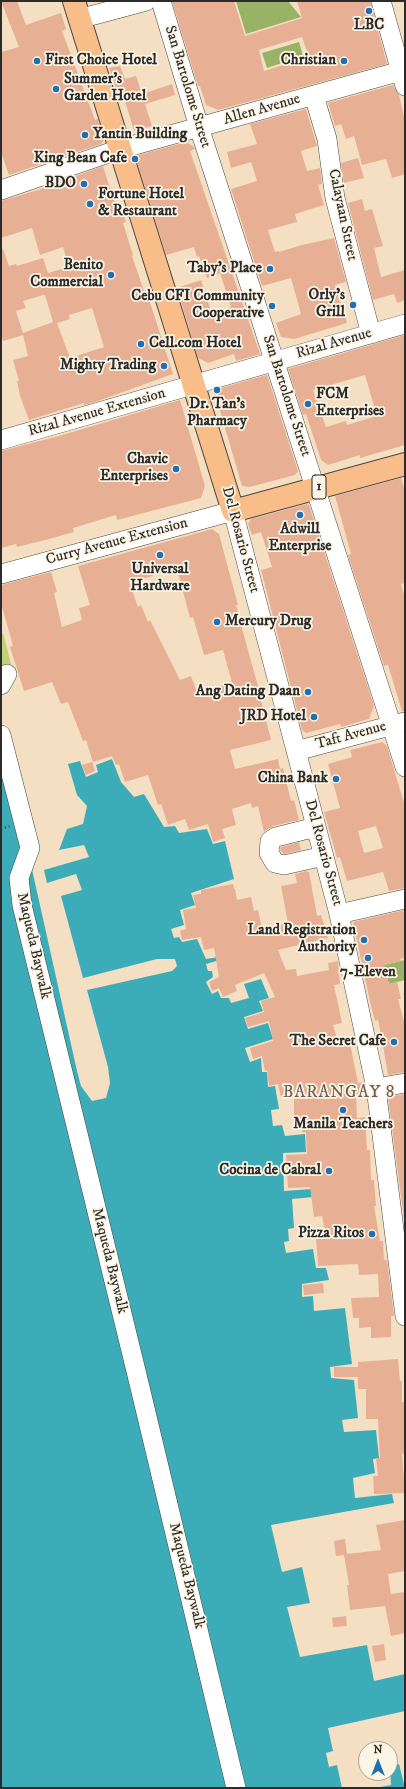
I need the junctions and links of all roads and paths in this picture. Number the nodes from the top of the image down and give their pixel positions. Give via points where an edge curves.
1 (146, 1) edge
2 (161, 1) edge
3 (381, 1) edge
4 (77, 10) edge
5 (404, 76) edge
6 (314, 96) junction
7 (199, 127) junction
8 (120, 150) junction
9 (1, 190) edge
10 (405, 324) edge
11 (371, 334) junction
12 (275, 361) junction
13 (194, 386) junction
14 (1, 440) edge
15 (405, 464) edge
16 (316, 488) junction
17 (233, 510) junction
18 (1, 574) edge
19 (398, 724) edge
20 (1, 735) edge
21 (296, 751) junction
22 (405, 767) edge
23 (316, 827) junction
24 (324, 856) junction
25 (405, 899) edge
26 (339, 914) junction
27 (405, 1083) edge
28 (376, 1088) junction
29 (405, 1316) edge
30 (236, 1788) edge

1 - 4 street
2 - 7 street, San Bartolome Street
3 - 5 street
4 - 8 main road, Del Rosario Street
5 - 6 street, Allen Avenue
6 - 7 street, Allen Avenue
6 - 11 street, Calayaan Street via 327,139 335,198
7 - 8 street, Allen Avenue
7 - 12 street, San Bartolome Street
8 - 9 street, Allen Avenue
8 - 13 main road, Del Rosario Street
10 - 11 street, Rizal Avenue
11 - 12 street, Rizal Avenue
12 - 13 street, Rizal Avenue
12 - 16 street, San Bartolome Street
13 - 14 street, Rizal Avenue Extension
13 - 17 main road, Del Rosario Street
15 - 16 main road, 1
16 - 17 main road, 1
16 - 19 street, San Bartolome Street
17 - 18 street, Curry Avenue Extension
17 - 21 street, Del Rosario Street
19 - 21 street, Taft Avenue
19 - 22 street, San Bartolome Street
20 - 30 street, Maqueda Baywalk via 30,848 19,878 22,905
21 - 23 street, Del Rosario Street
23 - 24 street, Del Rosario Street
23 - 24 street via 276,837 270,841 270,853 275,864 284,865
24 - 26 street, Del Rosario Street
25 - 26 street
26 - 28 street, Del Rosario Street
27 - 28 street
28 - 29 street, Del Rosario Street

